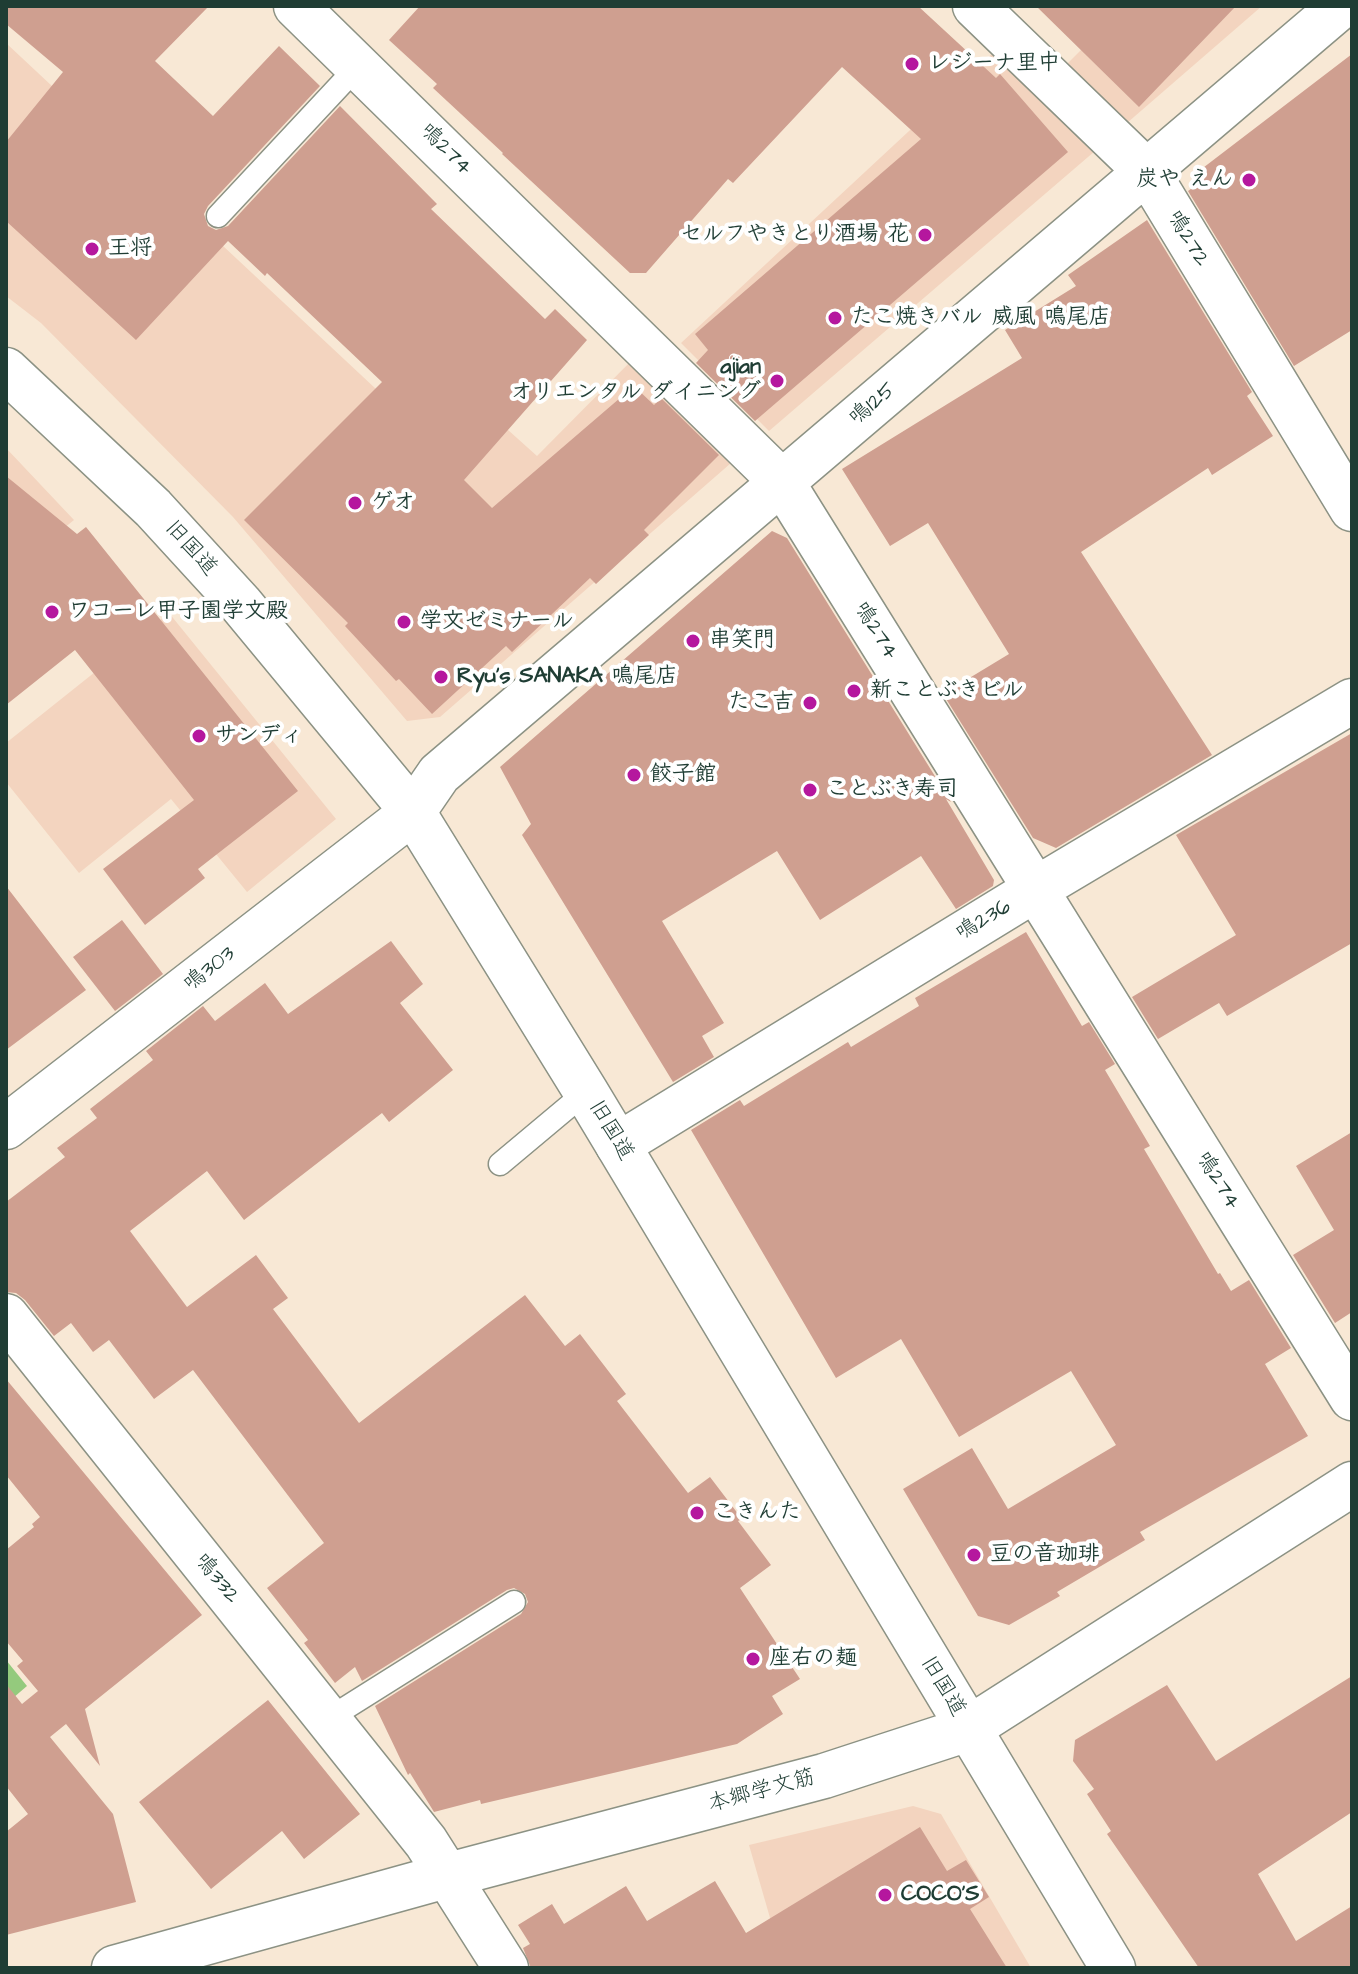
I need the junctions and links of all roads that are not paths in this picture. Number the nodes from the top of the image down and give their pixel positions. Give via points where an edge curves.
1 (296, 6) edge
2 (975, 6) edge
3 (1341, 6) edge
4 (359, 65) junction
5 (1148, 173) junction
6 (218, 216) dead end
7 (6, 370) edge
8 (782, 482) junction
9 (1352, 509) edge
10 (1352, 701) edge
11 (413, 812) junction
12 (1036, 889) junction
13 (586, 1092) junction
14 (6, 1127) edge
15 (618, 1145) junction
16 (500, 1164) dead end
17 (6, 1316) edge
18 (1352, 1398) edge
19 (1352, 1484) edge
20 (514, 1602) dead end
21 (328, 1719) junction
22 (968, 1729) junction
23 (448, 1874) junction
24 (114, 1968) edge
25 (506, 1968) edge
26 (1113, 1968) edge

1 - 4 street, 鳴274
2 - 5 street, 鳴272
3 - 5 street, 鳴125
4 - 6 lane
4 - 8 street, 鳴274
5 - 8 street, 鳴125
5 - 9 street, 鳴272
7 - 11 street, 旧国道 via 153,508 240,603
8 - 11 street, 鳴125 via 439,774
8 - 12 street, 鳴274
10 - 12 street, 鳴236
11 - 13 street, 旧国道
11 - 14 street, 鳴303
12 - 15 street, 鳴236
12 - 18 street, 鳴274
13 - 15 street, 旧国道
13 - 16 lane
15 - 22 street, 旧国道
17 - 21 street, 鳴332
19 - 22 street, 本郷学文筋
20 - 21 lane
21 - 23 street, 鳴332
22 - 23 street, 本郷学文筋 via 824,1776
22 - 26 street, 旧国道
23 - 24 street, 本郷学文筋
23 - 25 street, 鳴332

